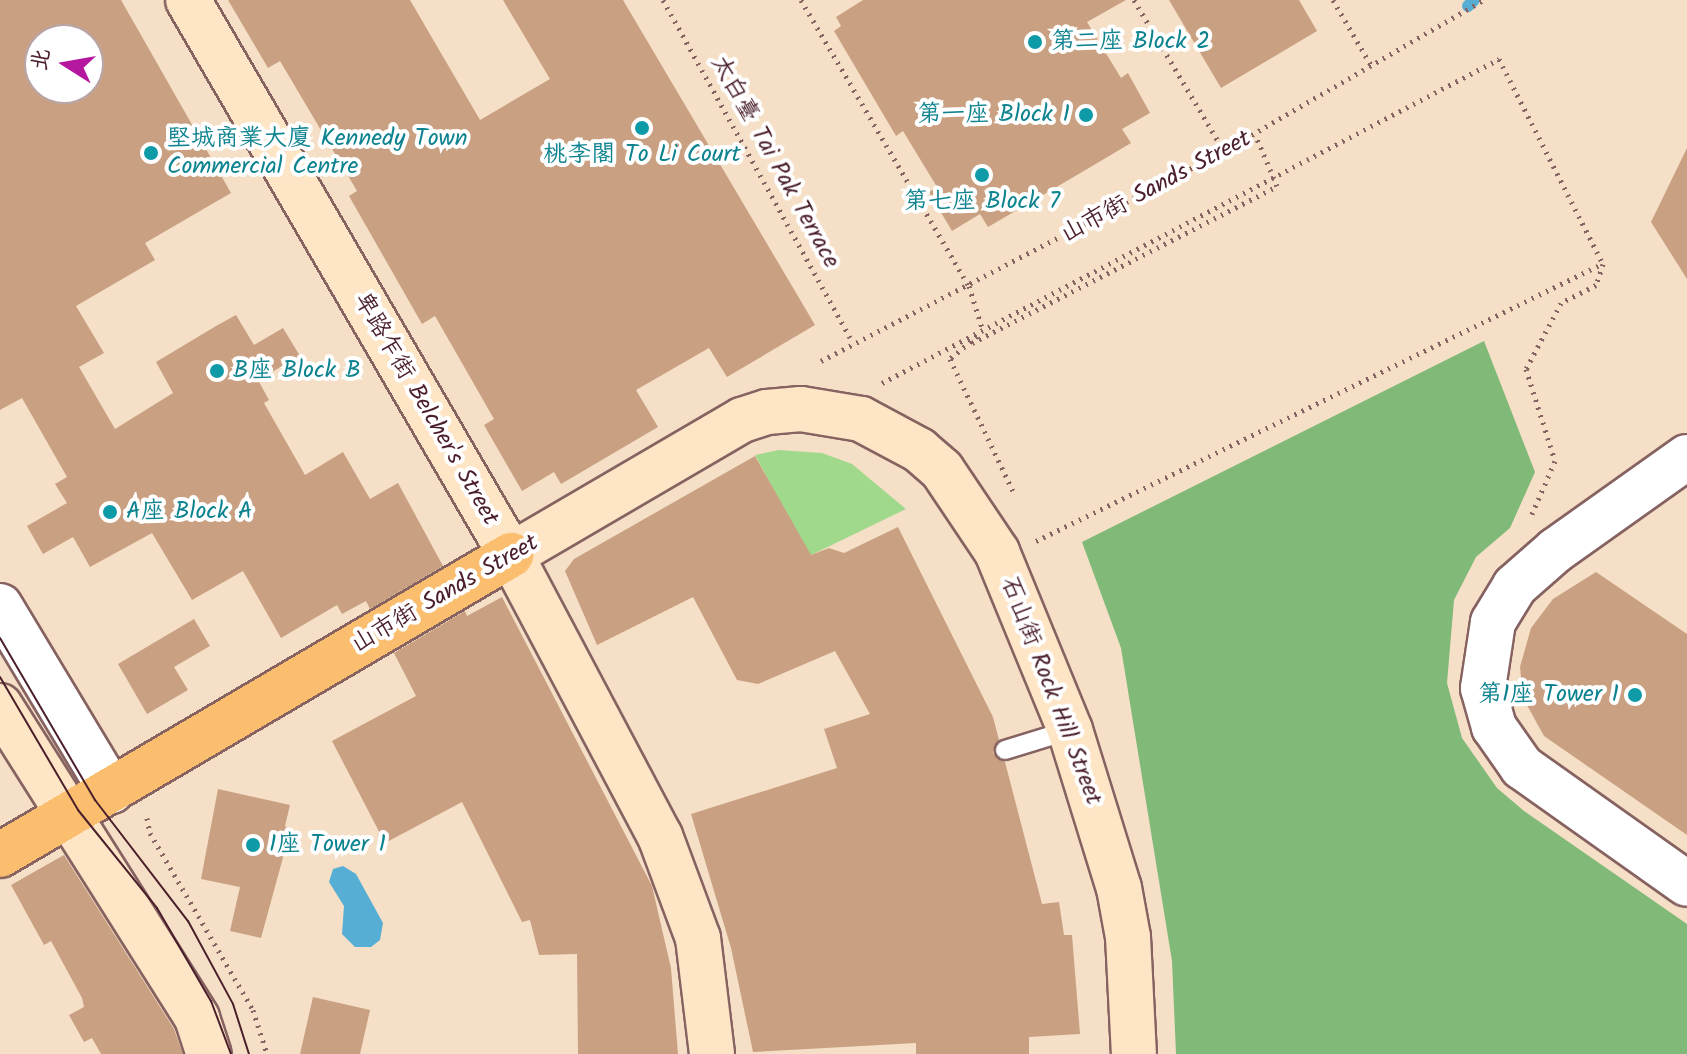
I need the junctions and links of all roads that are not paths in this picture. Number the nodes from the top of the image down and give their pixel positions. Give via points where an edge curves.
1 (188, 0) edge
2 (830, 412) joint
3 (1687, 457) edge
4 (511, 555) junction
5 (0, 606) edge
6 (0, 706) edge
7 (1070, 730) junction
8 (1005, 750) dead end
9 (130, 800) junction
10 (71, 814) junction
11 (0, 855) edge
12 (1687, 884) edge
13 (209, 1054) edge
14 (712, 1054) edge
15 (1134, 1054) edge

1 - 4 main road, 卑路乍街 Belcher's Street
2 - 4 main road, 山市街 Sands Street via 778,411 742,420
2 - 7 main road, 石山街 Rock Hill Street via 890,431 942,470 997,552
3 - 12 street via 1556,550 1515,586 1493,622 1483,677 1494,727 1522,767
4 - 9 main road, 山市街 Sands Street
4 - 14 main road, 卑路乍街 Belcher's Street via 660,836 698,938
5 - 9 street
6 - 10 main road
7 - 8 lane
7 - 15 main road, 石山街 Rock Hill Street via 1119,888 1128,937
9 - 10 main road, 山市街 Sands Street
10 - 11 main road, 山市街 Sands Street
10 - 13 main road via 197,1018

